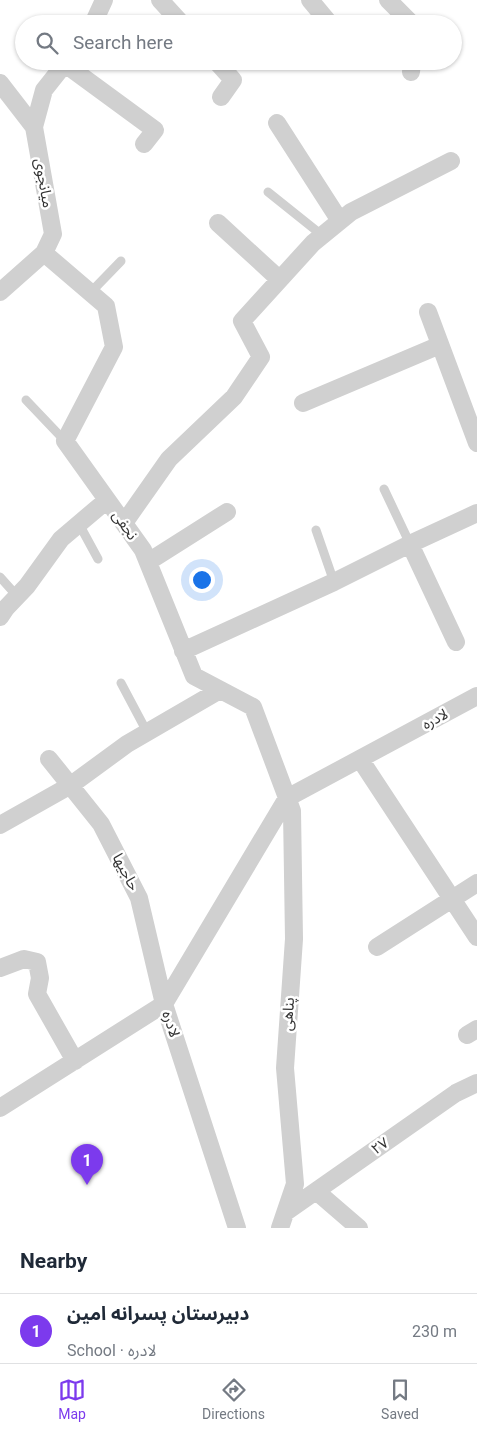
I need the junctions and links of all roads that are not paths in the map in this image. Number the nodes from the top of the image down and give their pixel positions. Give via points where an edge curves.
1 (104, 0) edge
2 (160, 0) edge
3 (310, 0) edge
4 (388, 0) edge
5 (97, 15) edge
6 (174, 15) edge
7 (322, 15) edge
8 (403, 15) edge
9 (60, 70) edge
10 (75, 70) edge
11 (224, 70) edge
12 (2, 90) edge
13 (221, 97) dead end
14 (277, 123) dead end
15 (34, 127) junction
16 (144, 144) dead end
17 (452, 161) dead end
18 (268, 192) dead end
19 (340, 221) junction
20 (218, 223) dead end
21 (323, 236) junction
22 (44, 253) junction
23 (121, 261) dead end
24 (279, 279) junction
25 (0, 292) edge
26 (90, 293) junction
27 (428, 312) dead end
28 (440, 345) junction
29 (26, 400) dead end
30 (304, 403) dead end
31 (65, 441) junction
32 (477, 443) edge
33 (384, 489) dead end
34 (107, 500) junction
35 (227, 512) dead end
36 (477, 513) edge
37 (124, 523) junction
38 (79, 524) junction
39 (316, 530) dead end
40 (410, 544) junction
41 (98, 560) dead end
42 (148, 562) junction
43 (0, 576) edge
44 (334, 582) junction
45 (17, 596) junction
46 (0, 617) edge
47 (456, 642) dead end
48 (183, 651) junction
49 (122, 683) dead end
50 (220, 690) junction
51 (475, 702) edge
52 (147, 732) junction
53 (49, 759) dead end
54 (360, 759) junction
55 (71, 785) junction
56 (287, 798) junction
57 (0, 825) edge
58 (477, 883) edge
59 (452, 899) junction
60 (477, 937) edge
61 (378, 947) dead end
62 (0, 968) edge
63 (164, 1004) junction
64 (75, 1061) junction
65 (474, 1089) edge
66 (0, 1108) edge
67 (316, 1191) junction
68 (283, 1220) edge
69 (237, 1228) edge
70 (359, 1228) edge

1 - 5 street
2 - 6 street
3 - 7 street
4 - 8 street
9 - 15 street, میانجوی via 44,90
10 - 16 street via 155,130
11 - 13 street via 233,80
12 - 15 street
14 - 19 street
15 - 22 street, میانجوی via 53,234
17 - 19 street via 351,212
18 - 21 lane
19 - 21 street
20 - 24 street
21 - 24 street
22 - 25 street, میانجوی
22 - 26 street
23 - 26 lane
24 - 37 street via 242,321 261,357 234,397 169,459
26 - 31 street via 106,306 114,347
27 - 28 street
28 - 30 street
28 - 32 street
29 - 31 lane
31 - 34 street, نجفی
33 - 40 lane
34 - 37 street, نجفی
34 - 38 street
35 - 42 street
36 - 40 street
37 - 42 street, نجفی
38 - 41 lane
38 - 45 street via 61,540
39 - 44 lane
40 - 44 street
40 - 47 street
42 - 48 street, نجفی
43 - 45 lane
44 - 48 street
45 - 46 street
48 - 50 street, نجفی via 194,676
49 - 52 lane
50 - 52 street
50 - 56 street, نجفی via 253,708
51 - 54 street, لادره
52 - 55 street
53 - 55 street, حاجیها
54 - 56 street, لادره
54 - 59 street
55 - 57 street
55 - 63 street, حاجیها via 101,824 139,898
56 - 63 street
56 - 68 street, پناهی via 292,811 294,939 284,1068 295,1184
58 - 59 street
59 - 60 street
59 - 61 street
62 - 64 street via 24,959 38,962 37,994
63 - 64 street, لادره
63 - 69 street, لادره
64 - 66 street, لادره
65 - 67 street, ۲۷ via 456,1094
67 - 68 street, ۲۷
67 - 70 street

